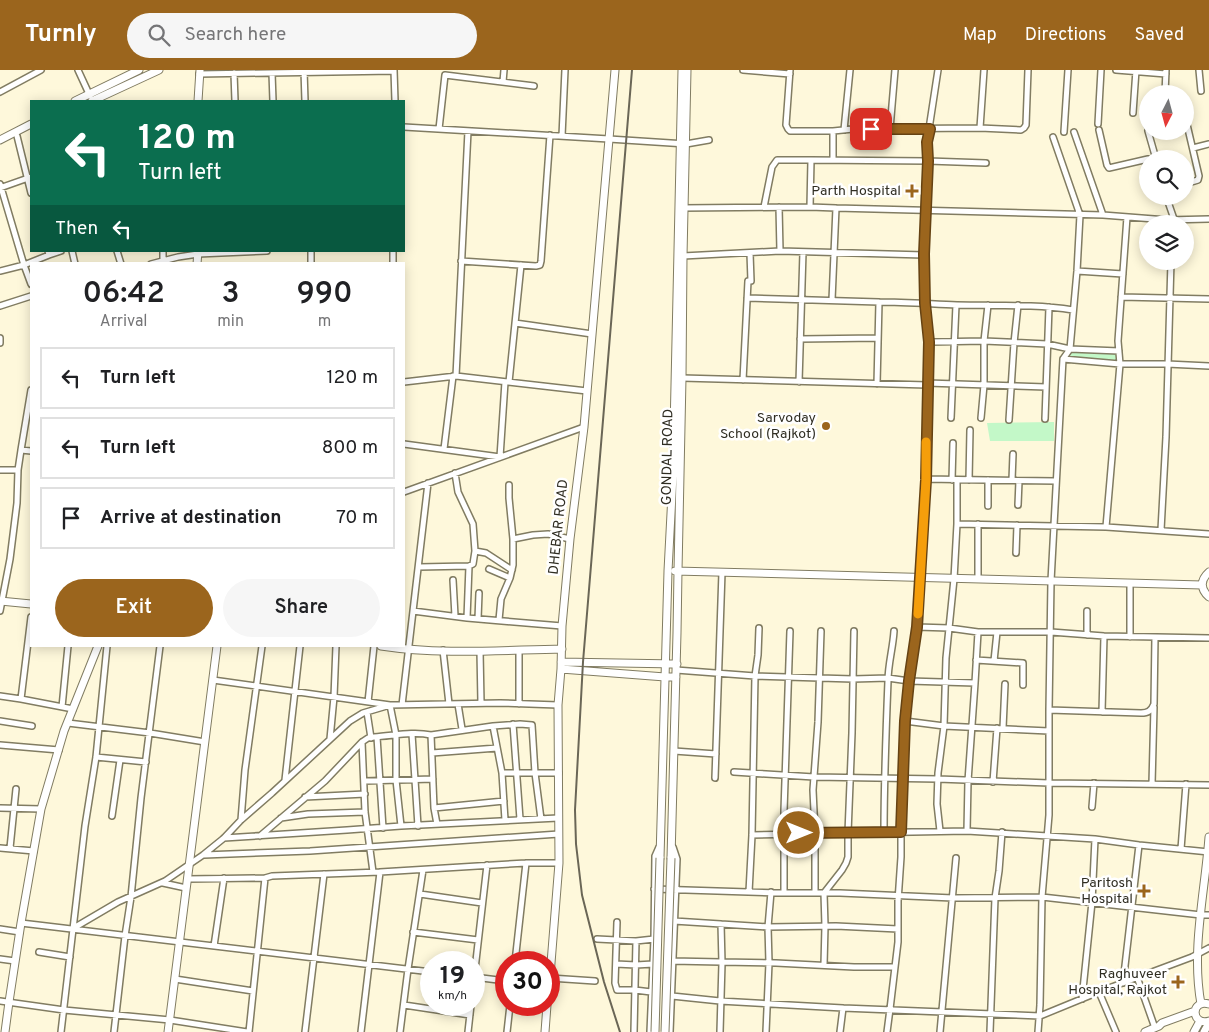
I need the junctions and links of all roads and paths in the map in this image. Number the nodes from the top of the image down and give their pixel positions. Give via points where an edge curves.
1 (40, 70) edge
2 (78, 70) edge
3 (139, 70) edge
4 (159, 70) edge
5 (504, 70) edge
6 (565, 70) edge
7 (615, 70) edge
8 (682, 70) edge
9 (687, 70) edge
10 (743, 70) edge
11 (752, 70) edge
12 (850, 70) edge
13 (895, 70) edge
14 (938, 70) edge
15 (984, 70) edge
16 (1028, 70) edge
17 (1068, 70) edge
18 (1101, 70) edge
19 (1116, 70) edge
20 (1199, 70) edge
21 (304, 71) edge
22 (339, 71) edge
23 (369, 71) edge
24 (394, 71) edge
25 (1136, 71) edge
26 (200, 72) edge
27 (237, 72) edge
28 (264, 72) edge
29 (790, 72) edge
30 (1166, 72) edge
31 (272, 73) junction
32 (445, 73) edge
33 (503, 82) junction
34 (1165, 85) edge
35 (534, 86) dead end
36 (1201, 91) dead end
37 (0, 92) edge
38 (91, 99) edge
39 (198, 100) edge
40 (235, 100) edge
41 (272, 100) edge
42 (305, 100) edge
43 (395, 100) edge
44 (1133, 113) dead end
45 (1098, 124) dead end
46 (30, 125) edge
47 (405, 128) edge
48 (980, 128) junction
49 (30, 129) edge
50 (439, 129) junction
51 (890, 129) junction
52 (930, 129) junction
53 (844, 130) junction
54 (1099, 130) dead end
55 (468, 131) junction
56 (832, 131) junction
57 (1064, 132) dead end
58 (1074, 132) dead end
59 (550, 135) junction
60 (16, 136) junction
61 (562, 136) junction
62 (1054, 137) dead end
63 (609, 138) junction
64 (0, 140) edge
65 (709, 140) dead end
66 (1191, 140) edge
67 (0, 144) edge
68 (683, 144) junction
69 (1209, 144) edge
70 (1193, 148) joint
71 (1194, 153) edge
72 (832, 159) junction
73 (811, 160) junction
74 (928, 161) junction
75 (1139, 161) edge
76 (986, 163) dead end
77 (29, 178) edge
78 (1194, 182) edge
79 (0, 187) edge
80 (764, 207) junction
81 (779, 207) junction
82 (810, 207) junction
83 (682, 208) junction
84 (836, 208) junction
85 (926, 210) junction
86 (1080, 215) junction
87 (1103, 215) junction
88 (1127, 218) junction
89 (1139, 219) edge
90 (1209, 219) edge
91 (1194, 220) edge
92 (780, 251) junction
93 (163, 252) edge
94 (232, 252) edge
95 (803, 252) junction
96 (834, 252) junction
97 (49, 253) edge
98 (198, 253) edge
99 (750, 253) junction
100 (924, 254) junction
101 (683, 256) junction
102 (163, 260) junction
103 (461, 261) junction
104 (30, 262) edge
105 (30, 262) edge
106 (157, 262) edge
107 (24, 265) junction
108 (521, 266) junction
109 (1171, 270) edge
110 (0, 271) edge
111 (1077, 271) junction
112 (1123, 274) junction
113 (30, 281) edge
114 (30, 296) edge
115 (1121, 297) junction
116 (747, 298) junction
117 (1170, 298) junction
118 (802, 299) junction
119 (1209, 299) edge
120 (832, 300) junction
121 (879, 302) junction
122 (925, 303) junction
123 (956, 305) junction
124 (988, 305) junction
125 (1018, 305) junction
126 (0, 306) edge
127 (1050, 307) junction
128 (1073, 310) junction
129 (515, 323) junction
130 (592, 334) junction
131 (0, 338) edge
132 (878, 338) junction
133 (800, 339) junction
134 (955, 341) junction
135 (984, 341) junction
136 (929, 342) junction
137 (0, 343) edge
138 (1014, 343) junction
139 (1047, 344) junction
140 (1070, 349) junction
141 (1119, 351) junction
142 (1063, 359) junction
143 (1120, 364) junction
144 (1168, 364) junction
145 (1209, 366) edge
146 (454, 376) junction
147 (682, 378) junction
148 (743, 380) junction
149 (405, 382) edge
150 (507, 382) junction
151 (799, 382) junction
152 (878, 384) junction
153 (927, 384) junction
154 (953, 385) junction
155 (984, 385) junction
156 (1012, 385) junction
157 (1046, 387) junction
158 (587, 391) junction
159 (30, 396) edge
160 (951, 418) dead end
161 (981, 418) dead end
162 (1044, 419) dead end
163 (1009, 420) dead end
164 (584, 427) junction
165 (970, 430) dead end
166 (953, 443) dead end
167 (405, 444) edge
168 (21, 450) junction
169 (444, 450) junction
170 (30, 451) edge
171 (1013, 454) dead end
172 (500, 457) junction
173 (0, 470) edge
174 (18, 470) junction
175 (455, 473) junction
176 (926, 480) junction
177 (954, 480) junction
178 (968, 480) junction
179 (988, 480) junction
180 (1012, 480) junction
181 (1019, 480) junction
182 (1056, 481) junction
183 (428, 482) junction
184 (509, 485) dead end
185 (405, 492) edge
186 (1018, 505) dead end
187 (988, 506) dead end
188 (957, 524) junction
189 (978, 524) junction
190 (1017, 525) junction
191 (1054, 526) junction
192 (1106, 527) junction
193 (1161, 530) junction
194 (1209, 534) edge
195 (513, 539) junction
196 (570, 539) junction
197 (475, 551) junction
198 (1016, 553) dead end
199 (419, 566) junction
200 (470, 566) junction
201 (490, 569) dead end
202 (512, 570) junction
203 (668, 571) junction
204 (678, 571) junction
205 (722, 572) junction
206 (1209, 572) edge
207 (510, 578) junction
208 (920, 578) junction
209 (954, 579) junction
210 (978, 579) junction
211 (452, 580) dead end
212 (1051, 581) junction
213 (1130, 583) junction
214 (1202, 585) junction
215 (479, 593) dead end
216 (1209, 597) edge
217 (1, 601) edge
218 (30, 604) edge
219 (0, 611) edge
220 (413, 611) junction
221 (1087, 611) dead end
222 (455, 616) junction
223 (467, 618) junction
224 (478, 619) junction
225 (499, 620) junction
226 (30, 625) edge
227 (562, 626) junction
228 (917, 627) junction
229 (759, 628) dead end
230 (949, 628) junction
231 (790, 631) dead end
232 (821, 631) dead end
233 (894, 631) dead end
234 (854, 632) dead end
235 (978, 632) junction
236 (997, 632) junction
237 (1051, 632) junction
238 (1086, 635) junction
239 (1104, 636) junction
240 (1130, 636) junction
241 (1155, 637) junction
242 (1209, 638) edge
243 (68, 647) edge
244 (98, 647) edge
245 (107, 647) edge
246 (160, 647) edge
247 (217, 647) edge
248 (262, 647) edge
249 (300, 647) edge
250 (336, 647) edge
251 (374, 647) edge
252 (388, 647) edge
253 (408, 650) junction
254 (443, 650) junction
255 (520, 650) junction
256 (562, 650) junction
257 (480, 651) junction
258 (976, 660) junction
259 (994, 661) junction
260 (666, 664) junction
261 (561, 666) junction
262 (676, 670) junction
263 (719, 673) junction
264 (755, 676) junction
265 (788, 676) junction
266 (665, 677) junction
267 (820, 677) junction
268 (853, 678) junction
269 (888, 678) junction
270 (213, 680) junction
271 (909, 681) junction
272 (946, 682) junction
273 (974, 683) junction
274 (1005, 684) dead end
275 (1023, 685) dead end
276 (256, 687) junction
277 (294, 692) junction
278 (0, 696) edge
279 (334, 697) junction
280 (21, 699) junction
281 (368, 702) junction
282 (481, 703) junction
283 (449, 704) junction
284 (458, 704) junction
285 (519, 704) junction
286 (1154, 704) junction
287 (390, 705) junction
288 (402, 705) junction
289 (558, 705) junction
290 (62, 707) junction
291 (73, 709) junction
292 (1049, 710) junction
293 (367, 712) junction
294 (1102, 712) junction
295 (0, 721) edge
296 (905, 721) junction
297 (68, 723) junction
298 (513, 724) junction
299 (32, 726) dead end
300 (99, 726) junction
301 (493, 726) junction
302 (944, 726) junction
303 (972, 726) junction
304 (1000, 728) junction
305 (462, 729) junction
306 (1049, 731) junction
307 (150, 733) junction
308 (412, 734) junction
309 (396, 735) junction
310 (430, 735) junction
311 (374, 737) junction
312 (330, 740) junction
313 (205, 742) junction
314 (362, 742) junction
315 (0, 745) edge
316 (498, 748) junction
317 (59, 750) junction
318 (674, 751) junction
319 (432, 753) junction
320 (716, 754) junction
321 (96, 757) junction
322 (120, 760) junction
323 (146, 762) junction
324 (559, 772) junction
325 (734, 772) dead end
326 (502, 773) junction
327 (516, 773) junction
328 (535, 773) junction
329 (753, 774) junction
330 (786, 775) junction
331 (814, 777) junction
332 (850, 777) junction
333 (715, 778) dead end
334 (884, 778) junction
335 (903, 778) junction
336 (433, 779) junction
337 (938, 779) junction
338 (285, 780) junction
339 (396, 780) junction
340 (415, 780) junction
341 (364, 781) junction
342 (380, 781) junction
343 (968, 781) junction
344 (993, 782) junction
345 (1049, 783) junction
346 (1094, 784) junction
347 (1152, 784) junction
348 (1186, 784) junction
349 (1209, 785) edge
350 (16, 789) dead end
351 (365, 794) junction
352 (305, 797) junction
353 (504, 801) junction
354 (1092, 807) dead end
355 (0, 808) edge
356 (14, 808) junction
357 (434, 808) junction
358 (41, 809) junction
359 (365, 812) junction
360 (112, 816) dead end
361 (281, 818) junction
362 (558, 818) junction
363 (520, 819) junction
364 (541, 819) junction
365 (241, 820) junction
366 (505, 820) junction
367 (437, 824) junction
368 (401, 826) junction
369 (418, 826) junction
370 (383, 828) junction
371 (367, 829) junction
372 (940, 831) junction
373 (967, 831) junction
374 (884, 832) junction
375 (901, 832) junction
376 (1002, 832) junction
377 (784, 833) junction
378 (815, 833) junction
379 (848, 833) junction
380 (559, 834) junction
381 (752, 835) junction
382 (1046, 835) junction
383 (260, 836) junction
384 (1209, 837) edge
385 (224, 838) junction
386 (1096, 839) junction
387 (660, 844) junction
388 (672, 844) junction
389 (1139, 845) junction
390 (369, 846) junction
391 (0, 848) edge
392 (10, 848) junction
393 (1181, 849) junction
394 (34, 851) junction
395 (1208, 852) edge
396 (203, 855) junction
397 (956, 858) dead end
398 (526, 863) junction
399 (559, 863) junction
400 (190, 864) junction
401 (487, 866) junction
402 (423, 870) junction
403 (373, 872) junction
404 (380, 872) junction
405 (324, 874) junction
406 (224, 878) junction
407 (265, 878) junction
408 (188, 879) junction
409 (162, 882) junction
410 (186, 888) junction
411 (654, 889) junction
412 (675, 889) junction
413 (749, 892) junction
414 (771, 892) junction
415 (784, 893) junction
416 (815, 893) junction
417 (824, 893) junction
418 (420, 894) junction
419 (899, 895) junction
420 (132, 897) junction
421 (1042, 897) junction
422 (953, 898) junction
423 (995, 898) junction
424 (1092, 902) junction
425 (482, 903) junction
426 (1132, 906) junction
427 (1205, 915) edge
428 (674, 921) junction
429 (617, 922) dead end
430 (21, 923) junction
431 (721, 924) junction
432 (825, 926) junction
433 (768, 927) junction
434 (0, 929) edge
435 (72, 929) junction
436 (898, 929) junction
437 (20, 932) junction
438 (414, 932) junction
439 (125, 936) junction
440 (597, 939) dead end
441 (478, 940) junction
442 (617, 940) junction
443 (654, 940) junction
444 (636, 941) junction
445 (180, 942) junction
446 (214, 946) junction
447 (1209, 948) edge
448 (257, 951) junction
449 (477, 951) edge
450 (516, 951) edge
451 (552, 951) edge
452 (39, 952) dead end
453 (1198, 953) junction
454 (70, 957) junction
455 (314, 958) junction
456 (0, 959) edge
457 (672, 960) junction
458 (15, 961) junction
459 (722, 962) junction
460 (769, 963) junction
461 (369, 964) junction
462 (616, 964) junction
463 (653, 964) junction
464 (636, 965) junction
465 (824, 965) junction
466 (894, 967) junction
467 (408, 969) junction
468 (420, 971) edge
469 (1137, 977) junction
470 (175, 979) junction
471 (560, 979) edge
472 (595, 981) dead end
473 (1122, 983) junction
474 (635, 990) junction
475 (253, 991) junction
476 (651, 992) junction
477 (1099, 992) junction
478 (672, 996) junction
479 (1082, 999) junction
480 (0, 1001) edge
481 (720, 1001) junction
482 (9, 1002) junction
483 (767, 1004) junction
484 (1201, 1004) junction
485 (1209, 1004) edge
486 (404, 1005) junction
487 (420, 1007) edge
488 (843, 1008) junction
489 (890, 1009) junction
490 (64, 1010) junction
491 (942, 1012) junction
492 (116, 1014) junction
493 (990, 1014) junction
494 (470, 1016) edge
495 (509, 1016) edge
496 (546, 1016) edge
497 (1040, 1016) junction
498 (1197, 1016) junction
499 (170, 1020) junction
500 (1209, 1022) edge
501 (1157, 1027) junction
502 (5, 1032) edge
503 (61, 1032) edge
504 (114, 1032) edge
505 (168, 1032) edge
506 (248, 1032) edge
507 (305, 1032) edge
508 (361, 1032) edge
509 (400, 1032) edge
510 (468, 1032) edge
511 (507, 1032) edge
512 (544, 1032) edge
513 (634, 1032) edge
514 (650, 1032) edge
515 (655, 1032) edge
516 (665, 1032) edge
517 (670, 1032) edge
518 (720, 1032) edge
519 (766, 1032) edge
520 (840, 1032) edge
521 (887, 1032) edge
522 (940, 1032) edge
523 (990, 1032) edge
524 (1038, 1032) edge
525 (1116, 1032) edge
526 (1145, 1032) edge
527 (1194, 1032) edge
528 (1204, 1032) edge

1 - 37 street
2 - 38 street
3 - 38 street
4 - 38 street
5 - 33 street
6 - 61 street
7 - 63 street, DHEBAR ROAD
8 - 68 street, GONDAL ROAD
9 - 68 street, GONDAL ROAD
10 - 11 street
11 - 29 street
12 - 53 street
13 - 51 street
14 - 52 street
15 - 48 street
16 - 48 street via 1024,128
17 - 57 street
18 - 45 street
19 - 25 street
20 - 36 street
21 - 22 street
21 - 31 street
21 - 42 street
22 - 23 street
23 - 24 street
24 - 43 street
25 - 30 street
25 - 44 street
26 - 27 street
26 - 39 street
27 - 28 street
27 - 40 street
28 - 31 street
29 - 56 street via 788,129
30 - 34 street
31 - 41 street
32 - 33 street
32 - 50 street
33 - 35 street
46 - 64 street
47 - 50 street
48 - 52 street
49 - 60 street
50 - 55 street
51 - 52 street
51 - 53 street
52 - 74 street
53 - 56 street
54 - 75 street via 1109,168
55 - 59 street
55 - 103 street
56 - 72 street
58 - 87 street
59 - 61 street
59 - 108 street via 541,261 536,266
60 - 67 street
60 - 77 street
61 - 63 street
62 - 86 street
63 - 68 street
63 - 130 street, DHEBAR ROAD
65 - 68 street
66 - 70 street
68 - 83 street, GONDAL ROAD
69 - 70 street
71 - 78 street via 1199,178
72 - 73 street
72 - 74 street
73 - 80 street via 777,160 772,167
73 - 82 street
74 - 76 street
74 - 85 street
77 - 79 street
79 - 107 street
80 - 81 street
80 - 83 street
81 - 82 street
81 - 92 street
82 - 84 street
83 - 101 street, GONDAL ROAD
83 - 203 street, GONDAL ROAD
84 - 85 street
84 - 96 street
85 - 86 street
85 - 100 street
86 - 87 street
86 - 111 street
87 - 88 street
88 - 89 street
88 - 112 street
90 - 91 street
92 - 95 street
92 - 99 street
93 - 102 street
94 - 98 street
95 - 96 street
95 - 118 street
96 - 100 street
96 - 120 street
97 - 104 street
98 - 102 street
99 - 101 street
99 - 116 street via 751,281 748,282
100 - 122 street
101 - 147 street, GONDAL ROAD
102 - 106 street
103 - 108 street
103 - 146 street
105 - 107 street
107 - 110 street
107 - 113 street
108 - 129 street
109 - 117 street
111 - 112 street
111 - 128 street
112 - 115 street
114 - 126 street
115 - 117 street
115 - 141 street
116 - 118 street
116 - 148 street
117 - 119 street
117 - 144 street
118 - 120 street
118 - 133 street
120 - 121 street
121 - 122 street
121 - 132 street
122 - 123 street
122 - 136 street
123 - 124 street
123 - 134 street
124 - 125 street
124 - 135 street
125 - 127 street
125 - 138 street
127 - 128 street
127 - 139 street
128 - 140 street
129 - 130 street
129 - 150 street
130 - 158 street, DHEBAR ROAD
131 - 137 street
132 - 133 street
132 - 152 street
133 - 151 street
134 - 135 street
134 - 136 street
134 - 154 street
135 - 138 street
135 - 155 street
136 - 153 street
138 - 139 street
138 - 156 street
139 - 140 street
139 - 157 street
140 - 141 street
140 - 142 street
141 - 143 street
142 - 143 street
142 - 182 street
143 - 144 street
143 - 192 street
144 - 145 street
144 - 193 street
146 - 149 street
146 - 150 street
146 - 169 street
147 - 148 street
147 - 204 street, GONDAL ROAD
148 - 151 street
150 - 158 street
150 - 172 street
151 - 152 street
152 - 153 street
153 - 154 street
153 - 176 street
154 - 155 street
154 - 160 street
155 - 156 street
155 - 161 street
156 - 157 street
156 - 163 street
157 - 162 street
158 - 164 street, DHEBAR ROAD
159 - 168 street
164 - 172 street
164 - 196 street, DHEBAR ROAD
165 - 178 street
166 - 177 street
167 - 169 street
168 - 170 street
168 - 174 street
169 - 172 street
171 - 180 street
172 - 175 street
173 - 174 street
174 - 217 street via 10,559
175 - 183 street
175 - 197 street via 458,492 473,524
176 - 177 street
176 - 208 street
177 - 178 street
177 - 188 street
178 - 179 street
179 - 180 street
179 - 187 street
180 - 181 street
181 - 182 street
181 - 186 street
182 - 191 street
183 - 185 street
183 - 199 street
184 - 195 street
188 - 189 street
188 - 209 street
189 - 190 street
189 - 210 street
190 - 191 street
190 - 198 street
191 - 192 street
191 - 212 street
192 - 193 street
193 - 194 street
195 - 196 street via 548,534
195 - 202 street
196 - 227 street, DHEBAR ROAD
197 - 200 street
197 - 202 street
199 - 200 street
199 - 220 street
200 - 223 street
201 - 207 street
202 - 207 street
203 - 204 street
203 - 260 street, GONDAL ROAD
204 - 205 street
204 - 262 street, GONDAL ROAD
205 - 208 street
205 - 263 street
206 - 214 street via 1204,576
207 - 225 street via 501,599
208 - 209 street
208 - 228 street
209 - 210 street
209 - 230 street
210 - 212 street
211 - 222 street
212 - 213 street
212 - 237 street
213 - 214 street
213 - 240 street
214 - 216 street
215 - 224 street
217 - 218 street
217 - 219 street
220 - 222 street
220 - 253 street
221 - 238 street
222 - 223 street
223 - 224 street
224 - 225 street
225 - 227 street
226 - 280 street
227 - 256 street, DHEBAR ROAD
228 - 230 street
228 - 271 street
229 - 264 street
230 - 235 street
230 - 272 street
231 - 265 street
232 - 267 street
233 - 269 street
234 - 268 street
235 - 236 street
235 - 258 street
236 - 237 street
236 - 259 street
237 - 238 street
237 - 292 street
238 - 239 street
239 - 240 street
239 - 294 street
240 - 241 street
241 - 242 street
241 - 286 street
243 - 290 street
244 - 291 street
245 - 300 street
246 - 307 street
247 - 270 street
248 - 276 street
249 - 277 street
250 - 279 street
251 - 281 street
252 - 253 street
253 - 254 street
253 - 288 street
254 - 257 street
254 - 283 street
255 - 256 street
255 - 257 street
255 - 285 street
256 - 261 street, DHEBAR ROAD
257 - 282 street
258 - 259 street
258 - 273 street
259 - 275 street via 1023,663
260 - 261 street
260 - 262 street
260 - 266 street, GONDAL ROAD
261 - 266 street
261 - 289 street, DHEBAR ROAD
262 - 263 street
262 - 266 street
262 - 318 street, GONDAL ROAD
263 - 264 street
263 - 320 street
264 - 265 street
264 - 329 street
265 - 267 street
265 - 330 street
266 - 387 street, GONDAL ROAD
267 - 268 street
267 - 331 street
268 - 269 street
268 - 332 street
269 - 271 street
269 - 334 street
270 - 276 street
270 - 313 street
271 - 272 street
271 - 296 street
272 - 273 street
272 - 302 street
273 - 303 street
274 - 304 street
276 - 277 street
276 - 365 street
277 - 279 street
277 - 338 street
278 - 280 street
279 - 281 street
279 - 312 street
280 - 290 street
281 - 287 street
282 - 284 street
282 - 285 street
283 - 284 street
283 - 288 street
284 - 305 street
285 - 289 street
286 - 294 street via 1148,713
286 - 347 street
287 - 288 street
287 - 293 street
287 - 309 street
289 - 324 street, DHEBAR ROAD
290 - 291 street
291 - 297 street
292 - 294 street
292 - 306 street
293 - 311 street
293 - 312 street via 356,716
295 - 299 street
296 - 302 street
296 - 335 street
297 - 300 street
297 - 317 street
298 - 301 street
298 - 327 street
298 - 328 street via 532,725
300 - 307 street
300 - 321 street
301 - 305 street
301 - 316 street
302 - 303 street
302 - 337 street
303 - 304 street
303 - 343 street
304 - 306 street
304 - 344 street
305 - 310 street
306 - 345 street
307 - 313 street
307 - 323 street
308 - 309 street
308 - 310 street
308 - 340 street
309 - 311 street
309 - 339 street
310 - 319 street
311 - 314 street
311 - 342 street
312 - 338 street
313 - 400 street
314 - 341 street
314 - 352 street
315 - 317 street
316 - 319 street
316 - 326 street
317 - 358 street
318 - 320 street
318 - 388 street, GONDAL ROAD
319 - 336 street
320 - 333 street
321 - 322 street
321 - 435 street
322 - 323 street
322 - 360 street
323 - 420 street
324 - 328 street
324 - 362 street, DHEBAR ROAD
325 - 329 street
326 - 327 street
326 - 353 street
327 - 328 street
327 - 363 street
328 - 364 street
329 - 330 street
329 - 381 street
330 - 331 street
330 - 377 street
331 - 332 street
331 - 378 street
332 - 334 street
332 - 379 street
334 - 335 street
334 - 374 street
335 - 337 street
335 - 375 street
336 - 340 street
336 - 357 street
337 - 343 street
337 - 372 street
338 - 365 street
339 - 340 street
339 - 342 street
339 - 368 street
340 - 369 street
341 - 342 street
341 - 351 street
342 - 370 street
343 - 344 street
343 - 373 street
344 - 345 street
345 - 346 street
345 - 382 street
346 - 347 street
346 - 354 street
347 - 348 street
348 - 349 street
348 - 393 street
350 - 356 street
351 - 352 street
351 - 359 street
352 - 361 street
353 - 357 street
353 - 366 street
355 - 356 street
356 - 358 street
356 - 392 street
357 - 367 street
358 - 394 street
359 - 361 street
359 - 371 street
361 - 383 street
362 - 364 street
362 - 380 street, DHEBAR ROAD
363 - 364 street
363 - 366 street
365 - 385 street
366 - 367 street
367 - 369 street
368 - 369 street
368 - 370 street
370 - 371 street
371 - 383 street
371 - 390 street
372 - 373 street
372 - 375 street
373 - 376 street
374 - 375 street
374 - 379 street
375 - 419 street
376 - 382 street
376 - 423 street
377 - 378 street
377 - 381 street
377 - 415 street
378 - 379 street
378 - 416 street
379 - 417 street via 846,863
380 - 390 street
380 - 399 street, DHEBAR ROAD
381 - 413 street
382 - 386 street
382 - 421 street
383 - 385 street
384 - 395 street
385 - 396 street
386 - 389 street
386 - 424 street
387 - 411 street via 655,856
387 - 515 street, GONDAL ROAD, bridge
388 - 412 street via 677,859
388 - 516 street, GONDAL ROAD, bridge
389 - 393 street
389 - 426 street
390 - 396 street
390 - 403 street
391 - 392 street
392 - 394 street
393 - 395 street
394 - 430 street
395 - 427 street
396 - 400 street
397 - 422 street
398 - 399 street
398 - 401 street
398 - 450 street
399 - 451 street, DHEBAR ROAD
400 - 408 street
400 - 409 street
401 - 402 street
401 - 425 street
402 - 404 street
402 - 418 street
403 - 404 street
403 - 405 street
404 - 461 street
405 - 407 street
405 - 455 street
406 - 407 street
406 - 408 street
406 - 446 street
407 - 448 street
408 - 410 street
409 - 410 street
409 - 420 street
410 - 445 street
411 - 412 street
411 - 443 street
412 - 413 street
412 - 428 street
413 - 414 street
414 - 415 street
414 - 433 street
415 - 416 street
416 - 417 street
417 - 419 street
417 - 432 street
418 - 425 street
418 - 438 street
419 - 422 street
419 - 436 street
420 - 435 street
420 - 439 street
421 - 423 street
421 - 424 street
421 - 497 street
422 - 423 street
422 - 491 street
423 - 493 street
424 - 426 street
424 - 479 street
425 - 441 street
426 - 427 street
426 - 473 street
427 - 453 street
428 - 431 street
428 - 457 street
429 - 442 street
430 - 435 street
430 - 437 street
431 - 433 street
431 - 459 street
432 - 433 street
432 - 436 street
432 - 465 street
433 - 460 street
434 - 437 street
435 - 439 street
435 - 454 street
436 - 466 street
437 - 458 street
438 - 441 street
438 - 467 street
439 - 445 street
439 - 492 street
440 - 442 street
441 - 449 street
442 - 444 street
442 - 462 street
443 - 444 street
443 - 463 street
444 - 464 street
445 - 446 street
445 - 470 street
446 - 448 street
447 - 453 street
448 - 455 street
448 - 475 street
452 - 454 street
453 - 469 street
453 - 484 street
454 - 490 street
455 - 461 street
455 - 507 street
456 - 458 street
457 - 459 street
457 - 478 street
458 - 482 street
459 - 460 street
459 - 481 street
460 - 465 street
460 - 483 street
461 - 467 street
461 - 508 street
462 - 464 street
462 - 474 street via 617,990
463 - 464 street
463 - 476 street
464 - 474 street
465 - 466 street
466 - 489 street
467 - 468 street
467 - 486 street
469 - 473 street
469 - 501 street
470 - 475 street
470 - 499 street
471 - 472 street
473 - 477 street
474 - 476 street
474 - 513 street
475 - 506 street
476 - 514 street
477 - 479 street
477 - 525 street
478 - 481 street
478 - 517 street
479 - 497 street
480 - 482 street
481 - 483 street
481 - 518 street
482 - 490 street
482 - 502 street
483 - 488 street
483 - 519 street
484 - 485 street
484 - 498 street via 1197,1007
486 - 487 street
486 - 509 street
488 - 489 street
488 - 520 street
489 - 491 street
489 - 521 street
490 - 492 street
490 - 503 street
491 - 493 street
491 - 522 street
492 - 499 street
492 - 504 street
493 - 497 street
493 - 523 street
494 - 510 street
495 - 511 street
496 - 512 street
497 - 524 street
498 - 500 street
498 - 501 street via 1162,1023
498 - 527 street
499 - 505 street
499 - 506 street
500 - 528 street
501 - 526 street

